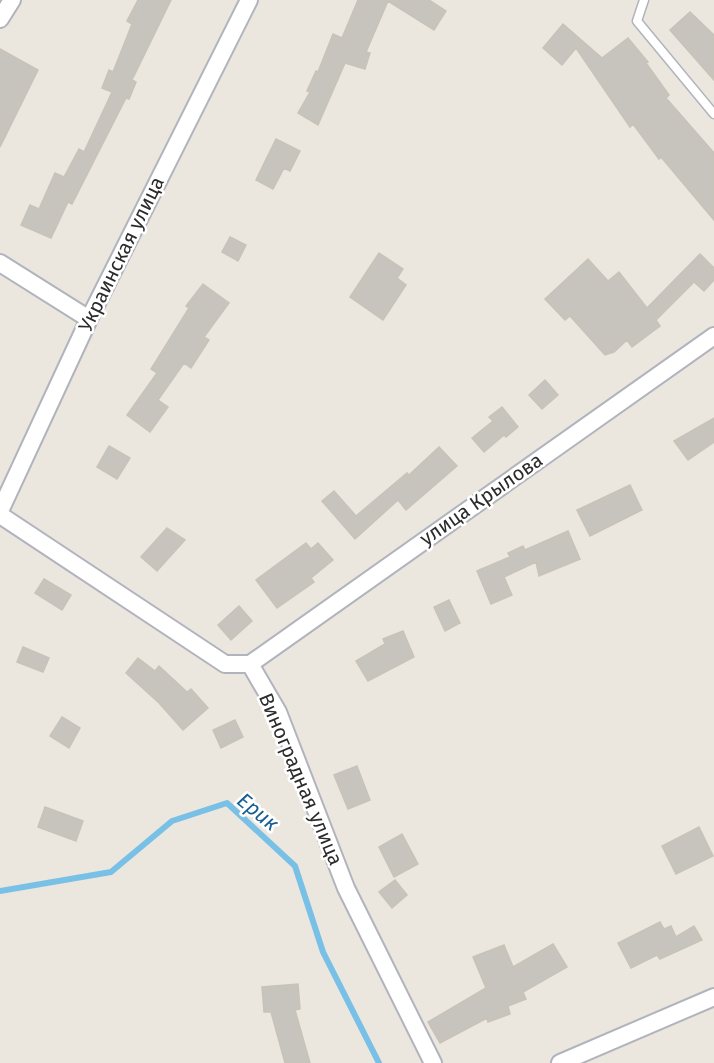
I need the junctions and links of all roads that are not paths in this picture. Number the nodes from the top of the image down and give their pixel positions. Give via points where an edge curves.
1 (12, 0) edge
2 (249, 0) edge
3 (644, 0) edge
4 (0, 19) edge
5 (714, 114) edge
6 (0, 263) edge
7 (89, 318) junction
8 (714, 336) edge
9 (0, 513) edge
10 (250, 664) junction
11 (714, 997) edge
12 (433, 1063) edge
13 (560, 1063) edge

1 - 4 street
2 - 7 street, Украинская улица
3 - 5 lane via 637,21
6 - 7 street
7 - 9 street, Украинская улица
8 - 10 street, улица Крылова
9 - 10 street via 225,664
10 - 12 street, Виноградная улица via 278,712 346,888
11 - 13 street

